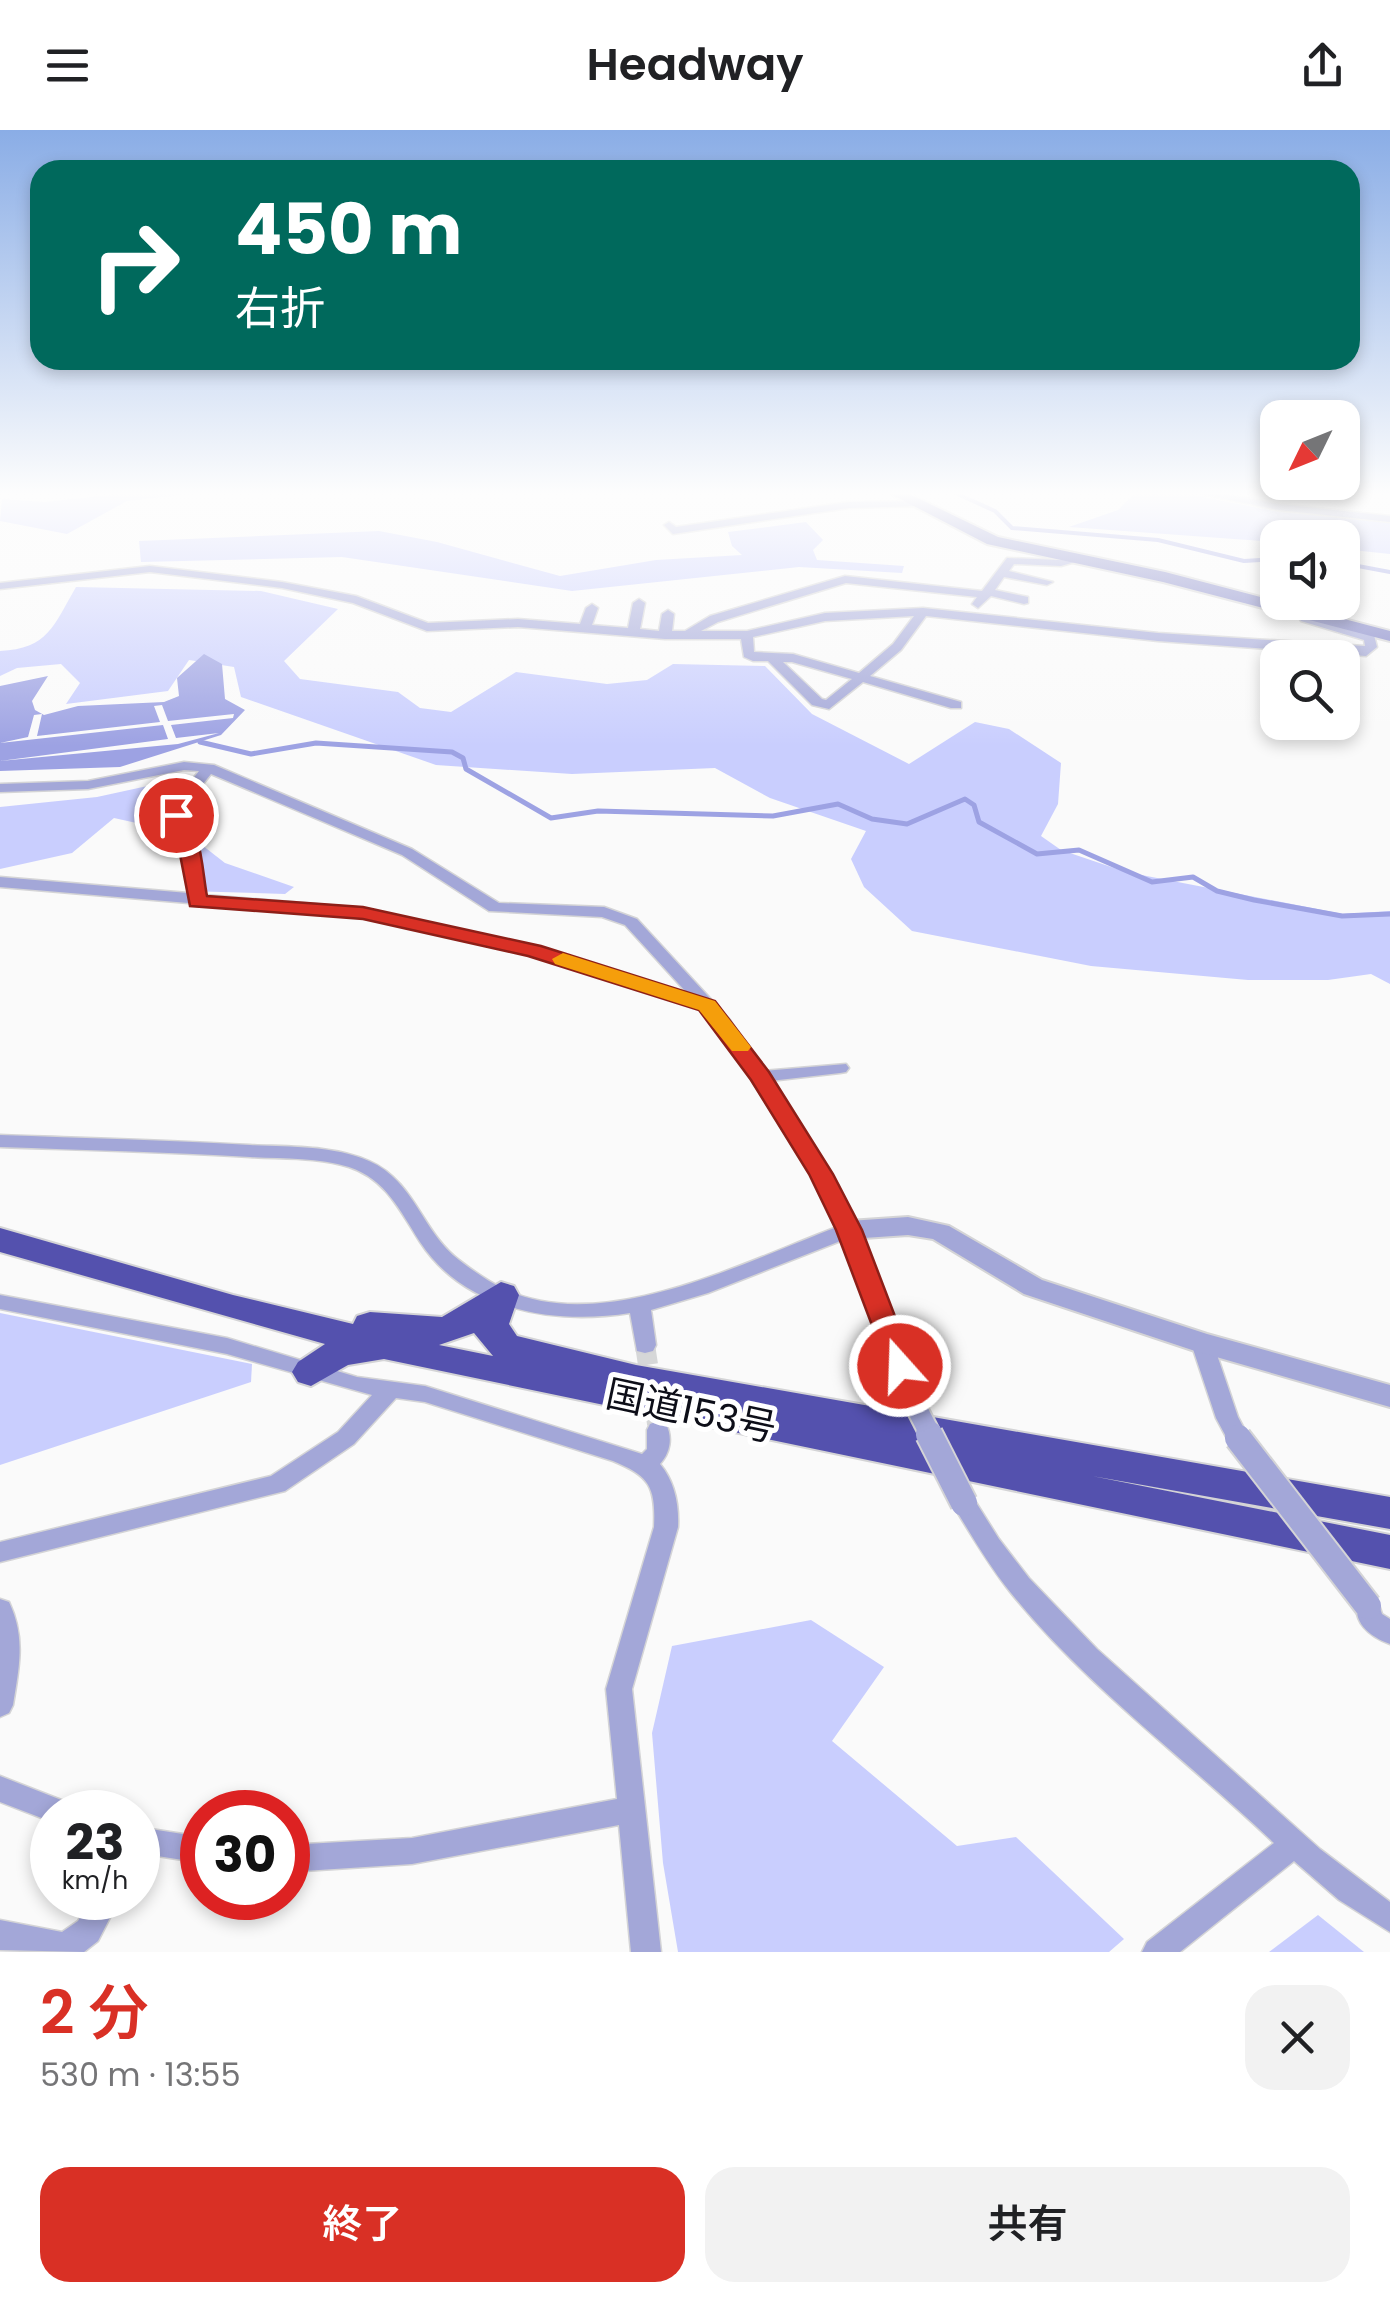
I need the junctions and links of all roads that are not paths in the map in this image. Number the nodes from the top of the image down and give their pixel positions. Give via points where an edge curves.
1 (72, 576) edge
2 (213, 576) edge
3 (941, 576) edge
4 (998, 576) edge
5 (1019, 576) edge
6 (1157, 576) edge
7 (1046, 582) dead end
8 (0, 586) edge
9 (935, 588) junction
10 (987, 594) junction
11 (1253, 598) junction
12 (1024, 600) dead end
13 (639, 603) dead end
14 (592, 608) dead end
15 (923, 612) junction
16 (668, 614) dead end
17 (967, 614) junction
18 (585, 628) junction
19 (690, 632) junction
20 (634, 633) junction
21 (664, 634) junction
22 (746, 635) junction
23 (1390, 636) edge
24 (770, 657) junction
25 (864, 679) junction
26 (956, 705) dead end
27 (210, 768) junction
28 (0, 788) edge
29 (0, 882) edge
30 (197, 901) junction
31 (707, 1006) junction
32 (840, 1068) dead end
33 (761, 1077) junction
34 (0, 1141) edge
35 (0, 1225) edge
36 (849, 1230) junction
37 (0, 1240) edge
38 (501, 1295) junction
39 (0, 1302) edge
40 (640, 1308) junction
41 (352, 1322) junction
42 (1202, 1343) junction
43 (642, 1362) junction
44 (462, 1364) junction
45 (312, 1372) junction
46 (391, 1389) junction
47 (1390, 1396) edge
48 (658, 1430) tunnel mouth
49 (646, 1464) junction
50 (1390, 1513) edge
51 (0, 1552) edge
52 (1390, 1552) edge
53 (0, 1610) edge
54 (1390, 1633) edge
55 (0, 1705) edge
56 (0, 1789) edge
57 (30, 1801) edge
58 (628, 1810) junction
59 (1294, 1844) junction
60 (310, 1858) edge
61 (1390, 1918) edge
62 (94, 1920) edge
63 (0, 1935) edge
64 (646, 1952) edge
65 (1157, 1952) edge

1 - 8 street
2 - 18 street via 356,600 427,627
3 - 9 street
4 - 10 street
5 - 7 street
6 - 11 main road
9 - 10 street
9 - 19 street via 845,579
10 - 12 street
10 - 17 street
11 - 17 street via 1370,638 1372,647 1366,652 1158,637
11 - 23 main road
13 - 20 street
14 - 18 street
15 - 17 street
15 - 22 street via 813,619
15 - 25 street
16 - 21 street
18 - 20 street
19 - 21 street
19 - 22 street
20 - 21 street
22 - 24 street via 748,654
24 - 25 street
24 - 25 street via 826,706
25 - 26 street
27 - 28 street via 184,766 88,785
27 - 30 street via 175,810
27 - 31 street via 407,852 495,908 623,917
29 - 30 street
30 - 31 street via 380,916 534,951
31 - 33 street
32 - 33 street
33 - 36 street
34 - 38 street via 259,1151 359,1163 393,1180 448,1263
35 - 41 highway, 国道153号
36 - 40 street
36 - 42 street via 908,1226 940,1232 1033,1287
36 - 59 street, bridge via 912,1399 964,1503 1023,1593
37 - 44 highway, 国道153号 via 233,1308
38 - 40 street via 570,1310
38 - 41 highway via 446,1332
38 - 43 highway via 488,1325 506,1347
39 - 45 street via 227,1346
40 - 43 street
41 - 43 highway, 国道153号
42 - 47 street
42 - 54 street, bridge via 1238,1438 1368,1606 1371,1620
43 - 50 highway, 国道153号
44 - 45 highway via 350,1349
44 - 52 highway, 国道153号
45 - 46 street
46 - 49 street via 465,1405
46 - 51 street via 346,1438 277,1484
48 - 49 street via 658,1450
49 - 58 street via 664,1492 666,1526 619,1689
53 - 55 street via 10,1648
56 - 57 street
58 - 60 street via 412,1851
58 - 64 street
59 - 61 street
59 - 65 street
62 - 63 street via 66,1947

